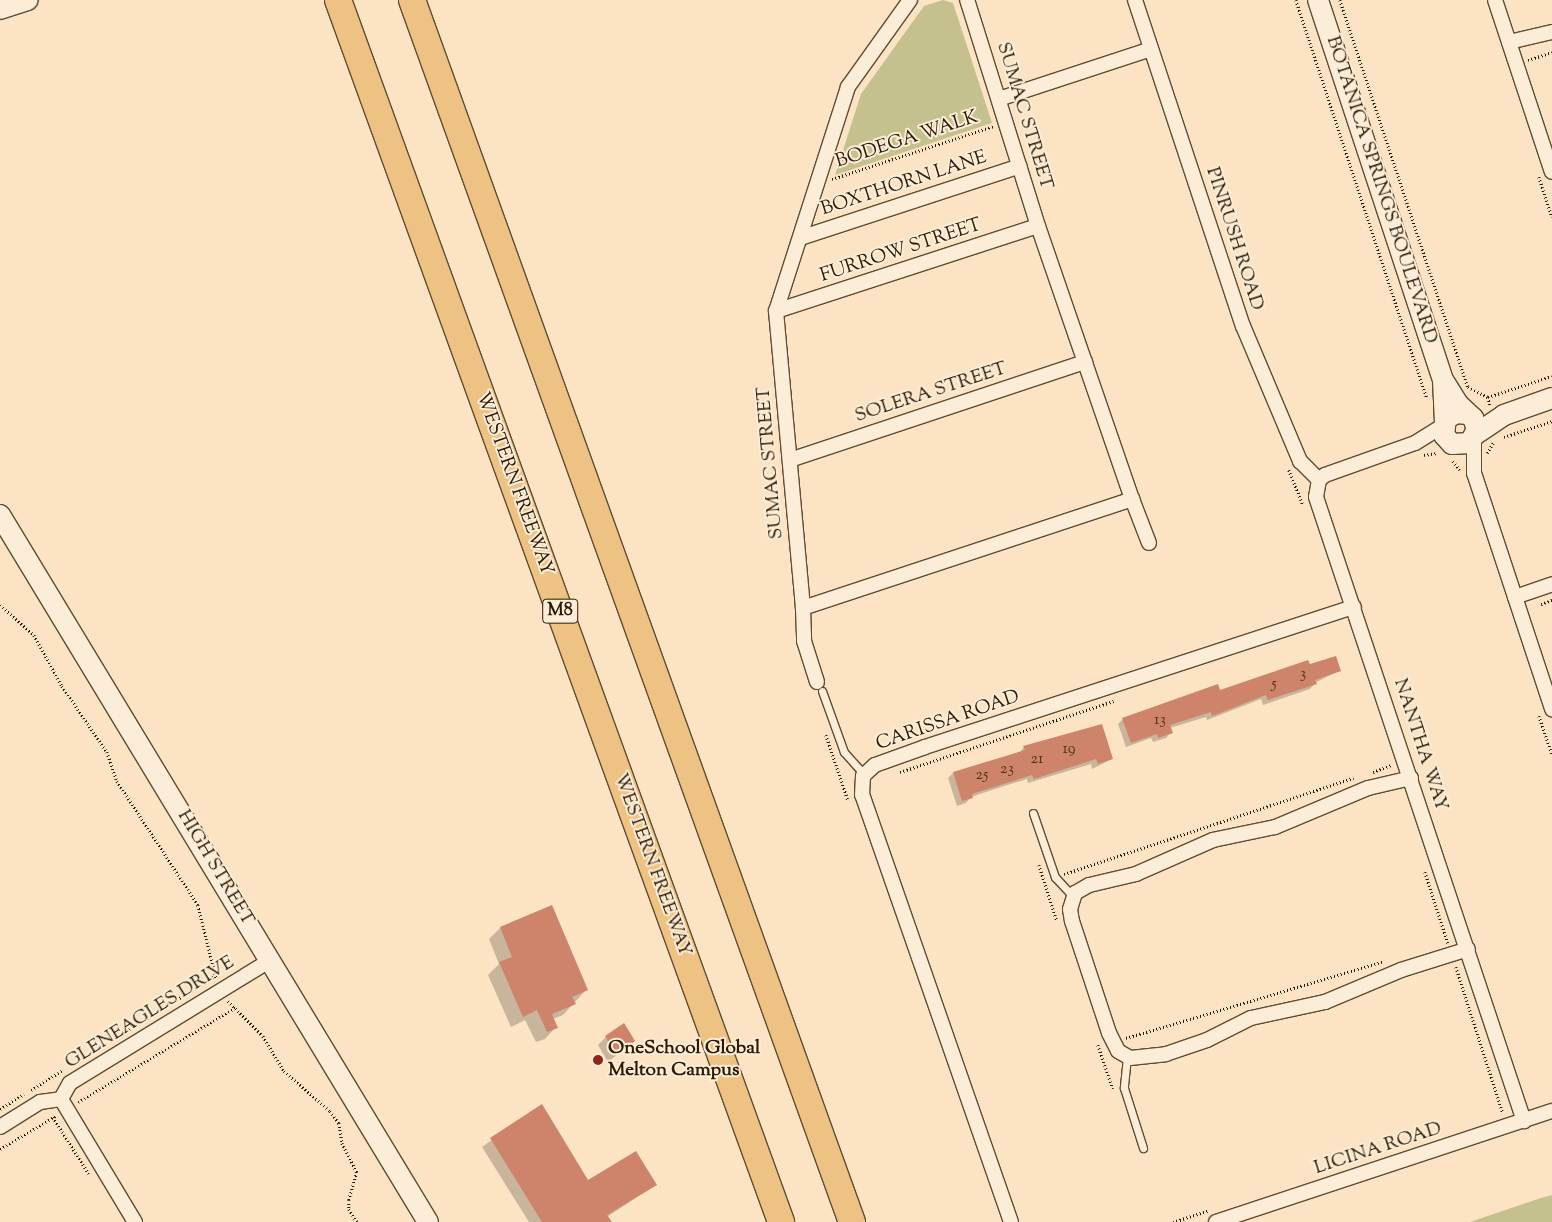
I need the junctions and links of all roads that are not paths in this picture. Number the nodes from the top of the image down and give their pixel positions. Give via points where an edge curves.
1 (28, 0) edge
2 (338, 0) edge
3 (412, 0) edge
4 (910, 0) edge
5 (967, 0) edge
6 (1135, 0) edge
7 (1318, 0) edge
8 (1495, 0) edge
9 (0, 9) edge
10 (1552, 32) edge
11 (1509, 42) junction
12 (1151, 49) junction
13 (999, 99) junction
14 (1020, 166) junction
15 (1552, 172) edge
16 (1038, 226) junction
17 (800, 238) junction
18 (776, 311) junction
19 (1085, 362) junction
20 (1444, 380) junction
21 (1552, 398) edge
22 (1444, 423) junction
23 (1472, 426) junction
24 (1415, 444) junction
25 (1453, 444) junction
26 (790, 460) junction
27 (1474, 473) junction
28 (1319, 480) junction
29 (1132, 499) junction
30 (0, 516) edge
31 (1149, 543) dead end
32 (1552, 584) edge
33 (1515, 597) junction
34 (1354, 607) junction
35 (803, 608) junction
36 (819, 687) joint
37 (1552, 708) edge
38 (864, 774) junction
39 (1411, 778) junction
40 (1033, 813) dead end
41 (1073, 896) junction
42 (1468, 949) junction
43 (270, 960) junction
44 (1127, 1057) junction
45 (64, 1104) junction
46 (1552, 1111) edge
47 (1524, 1121) junction
48 (0, 1127) edge
49 (1143, 1148) dead end
50 (135, 1222) edge
51 (428, 1222) edge
52 (781, 1222) edge
53 (852, 1222) edge
54 (1011, 1222) edge
55 (1216, 1222) edge

1 - 9 main road
2 - 52 highway, WESTERN FREEWAY / M8
3 - 53 highway
4 - 17 street, SUMAC STREET via 848,87
5 - 13 street, SUMAC STREET
6 - 12 street, PINRUSH ROAD
7 - 20 main road, BOTANICA SPRINGS BOULEVARD
8 - 11 street
10 - 11 street
11 - 15 street
12 - 13 street
12 - 28 street, PINRUSH ROAD via 1260,370 1300,461
13 - 14 street, SUMAC STREET
14 - 16 street, SUMAC STREET
14 - 17 street, BOXTHORN LANE
16 - 18 street, FURROW STREET
16 - 19 street, SUMAC STREET
17 - 18 street, SUMAC STREET
18 - 26 street, SUMAC STREET
19 - 26 street, SOLERA STREET
19 - 29 street, SUMAC STREET
20 - 22 main road, BOTANICA SPRINGS BOULEVARD
20 - 23 main road, BOTANICA SPRINGS BOULEVARD
21 - 23 main road
22 - 23 main road via 1456,412
22 - 24 street
22 - 25 main road via 1444,435
23 - 25 main road via 1464,446
23 - 27 street
24 - 25 street
24 - 28 street via 1335,470
25 - 27 street
26 - 35 street, SUMAC STREET
27 - 33 street
28 - 34 street, NANTHA WAY via 1316,499
29 - 31 street, SUMAC STREET
29 - 35 street
30 - 43 main road, HIGH STREET
32 - 33 street
33 - 37 street
34 - 38 street, CARISSA ROAD via 925,747 875,765
34 - 39 street, NANTHA WAY
35 - 36 street, SUMAC STREET via 804,641
36 - 38 lane via 840,746
38 - 54 street, CARISSA ROAD via 862,795
39 - 41 street via 1359,792 1282,825 1195,846 1136,874 1081,888
39 - 42 street, NANTHA WAY
40 - 41 lane via 1055,877
41 - 44 street via 1072,921 1109,1033 1118,1051
42 - 44 street via 1450,948 1339,997 1252,1018 1188,1048 1139,1058
42 - 47 street, NANTHA WAY
43 - 45 street, GLENEAGLES DRIVE via 70,1083
43 - 51 main road, HIGH STREET
44 - 49 lane via 1124,1088
45 - 48 street, GLENEAGLES DRIVE via 40,1102
45 - 50 street
46 - 47 street, LICINA ROAD
47 - 55 street, LICINA ROAD

